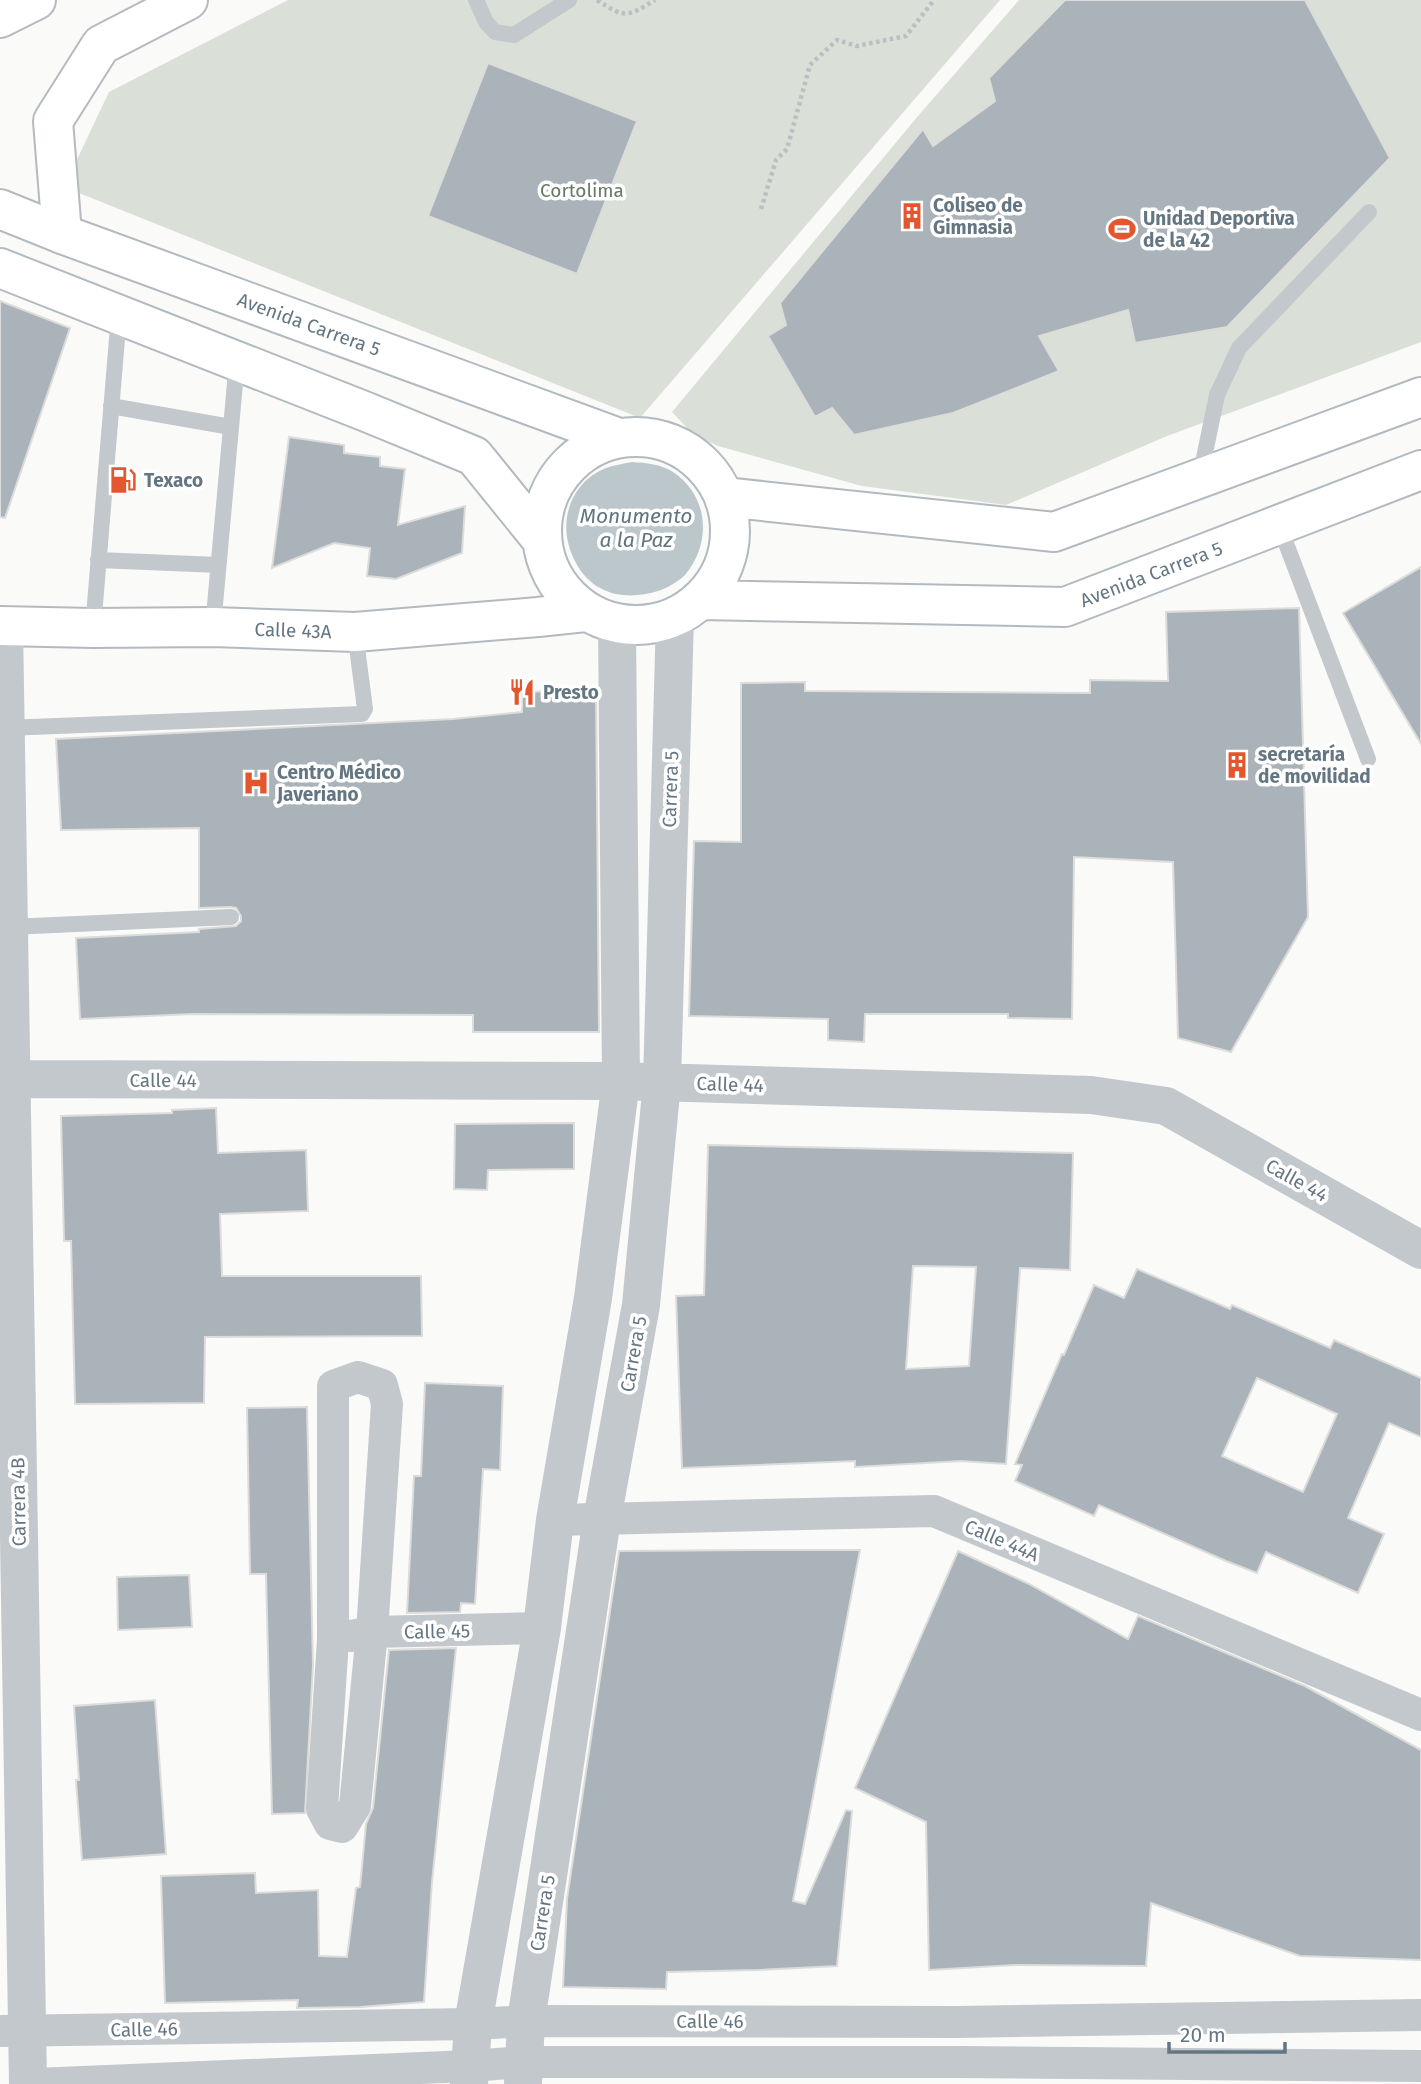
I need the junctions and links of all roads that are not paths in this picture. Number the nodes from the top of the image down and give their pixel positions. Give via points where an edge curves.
1 (36, 0) edge
2 (188, 0) edge
3 (476, 0) edge
4 (569, 0) edge
5 (0, 18) edge
6 (0, 209) edge
7 (1369, 212) dead end
8 (62, 233) junction
9 (0, 268) edge
10 (118, 315) junction
11 (237, 362) junction
12 (1421, 397) edge
13 (111, 406) junction
14 (231, 428) junction
15 (619, 438) junction
16 (1421, 470) edge
17 (1200, 479) junction
18 (723, 498) junction
19 (1279, 525) junction
20 (542, 540) junction
21 (98, 560) junction
22 (218, 565) junction
23 (687, 609) junction
24 (601, 618) junction
25 (2, 626) edge
26 (213, 627) junction
27 (93, 628) junction
28 (355, 632) junction
29 (5, 729) junction
30 (1368, 759) dead end
31 (231, 917) dead end
32 (9, 927) junction
33 (5, 1079) edge
34 (621, 1081) junction
35 (662, 1082) junction
36 (1421, 1250) edge
37 (602, 1519) junction
38 (555, 1520) junction
39 (10, 1582) edge
40 (542, 1628) junction
41 (372, 1632) junction
42 (333, 1639) junction
43 (1421, 1714) edge
44 (1421, 2015) edge
45 (526, 2021) junction
46 (957, 2022) junction
47 (473, 2024) junction
48 (14, 2031) edge
49 (1421, 2066) edge
50 (523, 2073) edge
51 (956, 2073) edge
52 (470, 2075) edge
53 (28, 2084) edge
54 (35, 2084) edge

1 - 5 main road
2 - 8 main road via 101,45 53,121
3 - 4 lane via 495,32 514,35
6 - 8 main road, Avenida Carrera 5
7 - 17 lane via 1239,348 1217,395
8 - 15 main road, Avenida Carrera 5
9 - 10 main road
10 - 11 main road
10 - 13 lane
11 - 14 lane
11 - 20 main road via 474,456
12 - 17 main road
13 - 14 lane
13 - 21 lane
14 - 22 lane
15 - 18 main road via 652,438 682,448 707,468
15 - 20 main road via 575,459 558,478 542,520
16 - 19 main road, Avenida Carrera 5
17 - 18 main road via 1054,533
18 - 23 main road via 730,525 727,554 716,580
19 - 23 main road, Avenida Carrera 5 via 1065,607
19 - 30 lane
20 - 24 main road via 549,568 564,592
21 - 22 lane
21 - 27 lane
22 - 26 lane
23 - 24 main road via 646,625
23 - 35 street, Carrera 5
24 - 28 main road, Calle 43A via 538,617
24 - 34 street
25 - 27 main road, Calle 43A
25 - 29 street, Carrera 4B
26 - 27 main road, Calle 43A
26 - 28 main road, Calle 43A
28 - 29 lane via 362,714
29 - 32 street, Carrera 4B
31 - 32 lane
32 - 33 street, Carrera 4B
33 - 34 street, Calle 44
33 - 39 street, Carrera 4B
34 - 35 street, Calle 44
34 - 38 street via 593,1298
35 - 36 street, Calle 44 via 1091,1095 1166,1106
35 - 37 street, Carrera 5 via 642,1305
37 - 38 street, Calle 44A
37 - 43 street, Calle 44A via 934,1511
37 - 45 street, Carrera 5
38 - 40 street
39 - 48 street, Carrera 4B
40 - 41 street, Calle 45
40 - 47 street
41 - 42 street, Calle 45
41 - 42 street via 355,1806 342,1827 330,1824 322,1810
41 - 42 street via 387,1404 382,1385 358,1377 333,1386
44 - 46 street, Calle 46
45 - 46 street, Calle 46
45 - 47 street, Calle 46
45 - 50 street, Carrera 5
46 - 51 street
47 - 48 street, Calle 46
47 - 52 street
48 - 53 street, Carrera 4B
49 - 51 street
50 - 51 street
50 - 52 street
52 - 54 street

